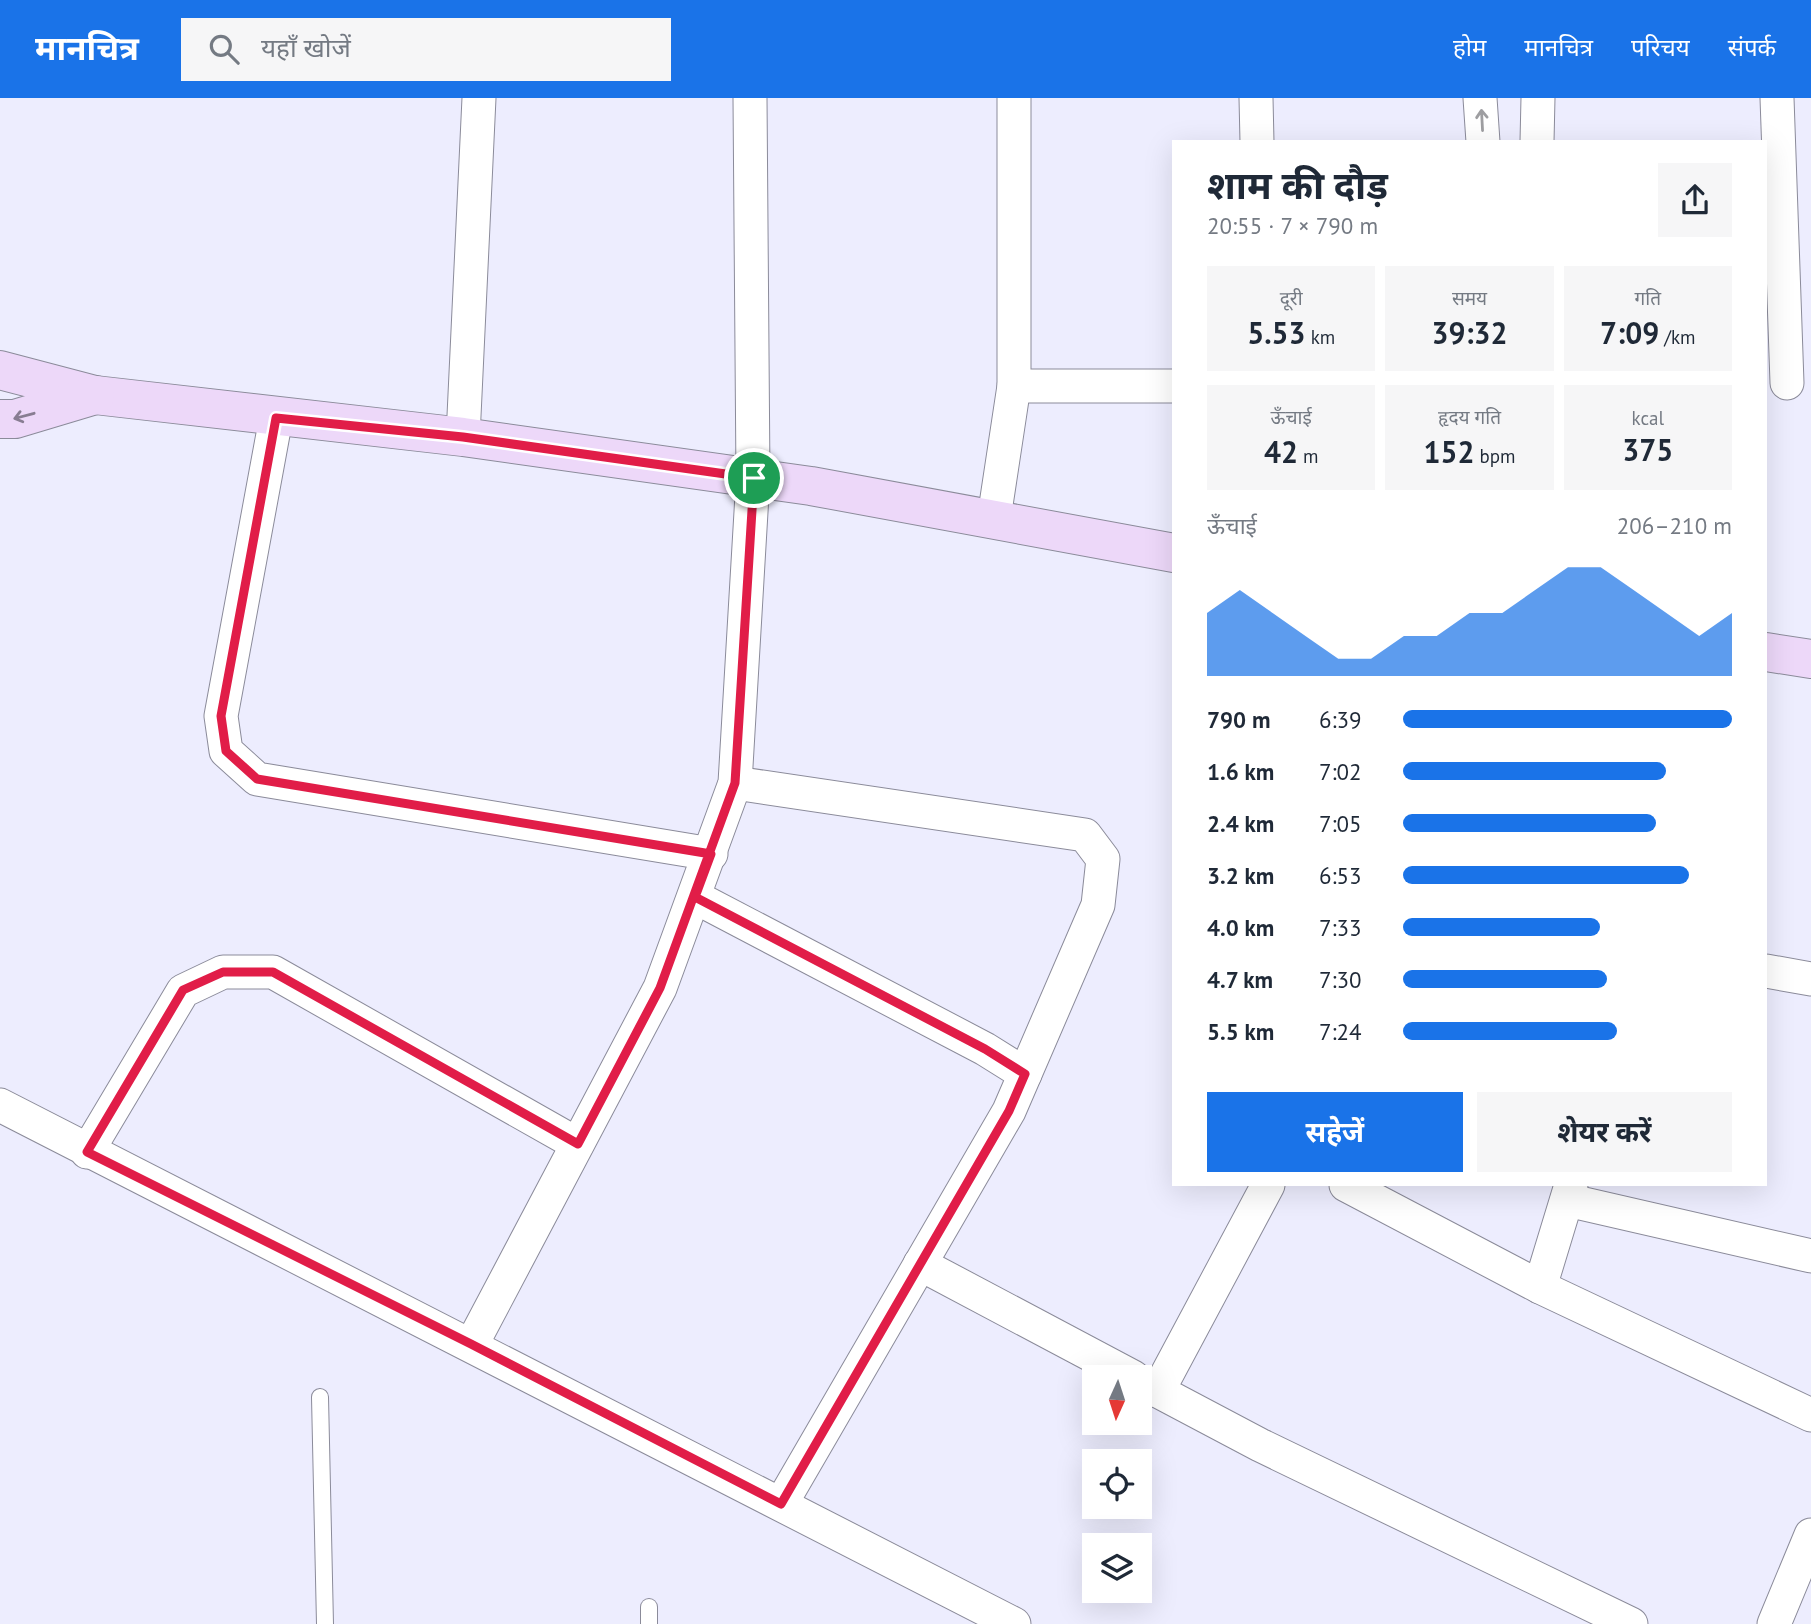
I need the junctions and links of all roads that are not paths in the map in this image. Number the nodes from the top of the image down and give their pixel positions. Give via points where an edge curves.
1 (479, 98) edge
2 (750, 98) edge
3 (1014, 98) edge
4 (1256, 98) edge
5 (1480, 98) edge
6 (1538, 98) edge
7 (1777, 98) edge
8 (1257, 140) edge
9 (1483, 140) edge
10 (1537, 140) edge
11 (0, 370) edge
12 (1788, 382) edge
13 (1014, 386) junction
14 (1172, 386) edge
15 (95, 395) junction
16 (276, 418) junction
17 (0, 419) edge
18 (463, 437) junction
19 (754, 478) junction
20 (993, 518) junction
21 (1172, 553) edge
22 (1767, 652) edge
23 (1811, 659) edge
24 (735, 783) junction
25 (711, 854) junction
26 (695, 897) junction
27 (1767, 971) edge
28 (1811, 979) edge
29 (1025, 1074) junction
30 (0, 1105) edge
31 (578, 1144) junction
32 (87, 1152) junction
33 (1267, 1186) edge
34 (1348, 1186) edge
35 (1569, 1192) edge
36 (1811, 1256) edge
37 (920, 1264) junction
38 (1540, 1287) junction
39 (471, 1344) junction
40 (1110, 1365) edge
41 (1152, 1370) edge
42 (1152, 1387) edge
43 (320, 1397) dead end
44 (1811, 1415) edge
45 (781, 1504) junction
46 (1811, 1535) edge
47 (649, 1607) dead end
48 (325, 1624) edge
49 (649, 1624) edge
50 (1014, 1624) edge
51 (1631, 1624) edge
52 (1774, 1624) edge

1 - 18 street
2 - 19 street
3 - 13 street
4 - 8 street
9 -> 5 street
6 - 10 street
7 - 12 street
11 - 15 street
13 - 14 street
13 - 20 street
15 - 16 street
15 -> 17 street via 15,419
16 - 18 street
16 - 25 street via 221,716 226,751 257,779
18 - 19 street
19 - 20 street
19 - 24 street
20 - 21 street
22 - 23 street
24 - 25 street
24 - 29 street via 1085,835 1103,859 1098,905
25 - 26 street
26 - 29 street
26 - 31 street via 660,988
27 - 28 street
29 - 37 street via 1009,1111
30 - 32 street
31 - 32 street via 273,972 223,972 183,990
31 - 39 street
32 - 39 street
33 - 41 street
34 - 38 street
35 - 36 street
35 - 38 street
37 - 40 street
37 - 45 street
38 - 44 street
39 - 45 street
42 - 51 street via 1260,1445
43 - 48 lane
45 - 50 street
46 - 52 street
47 - 49 lane

